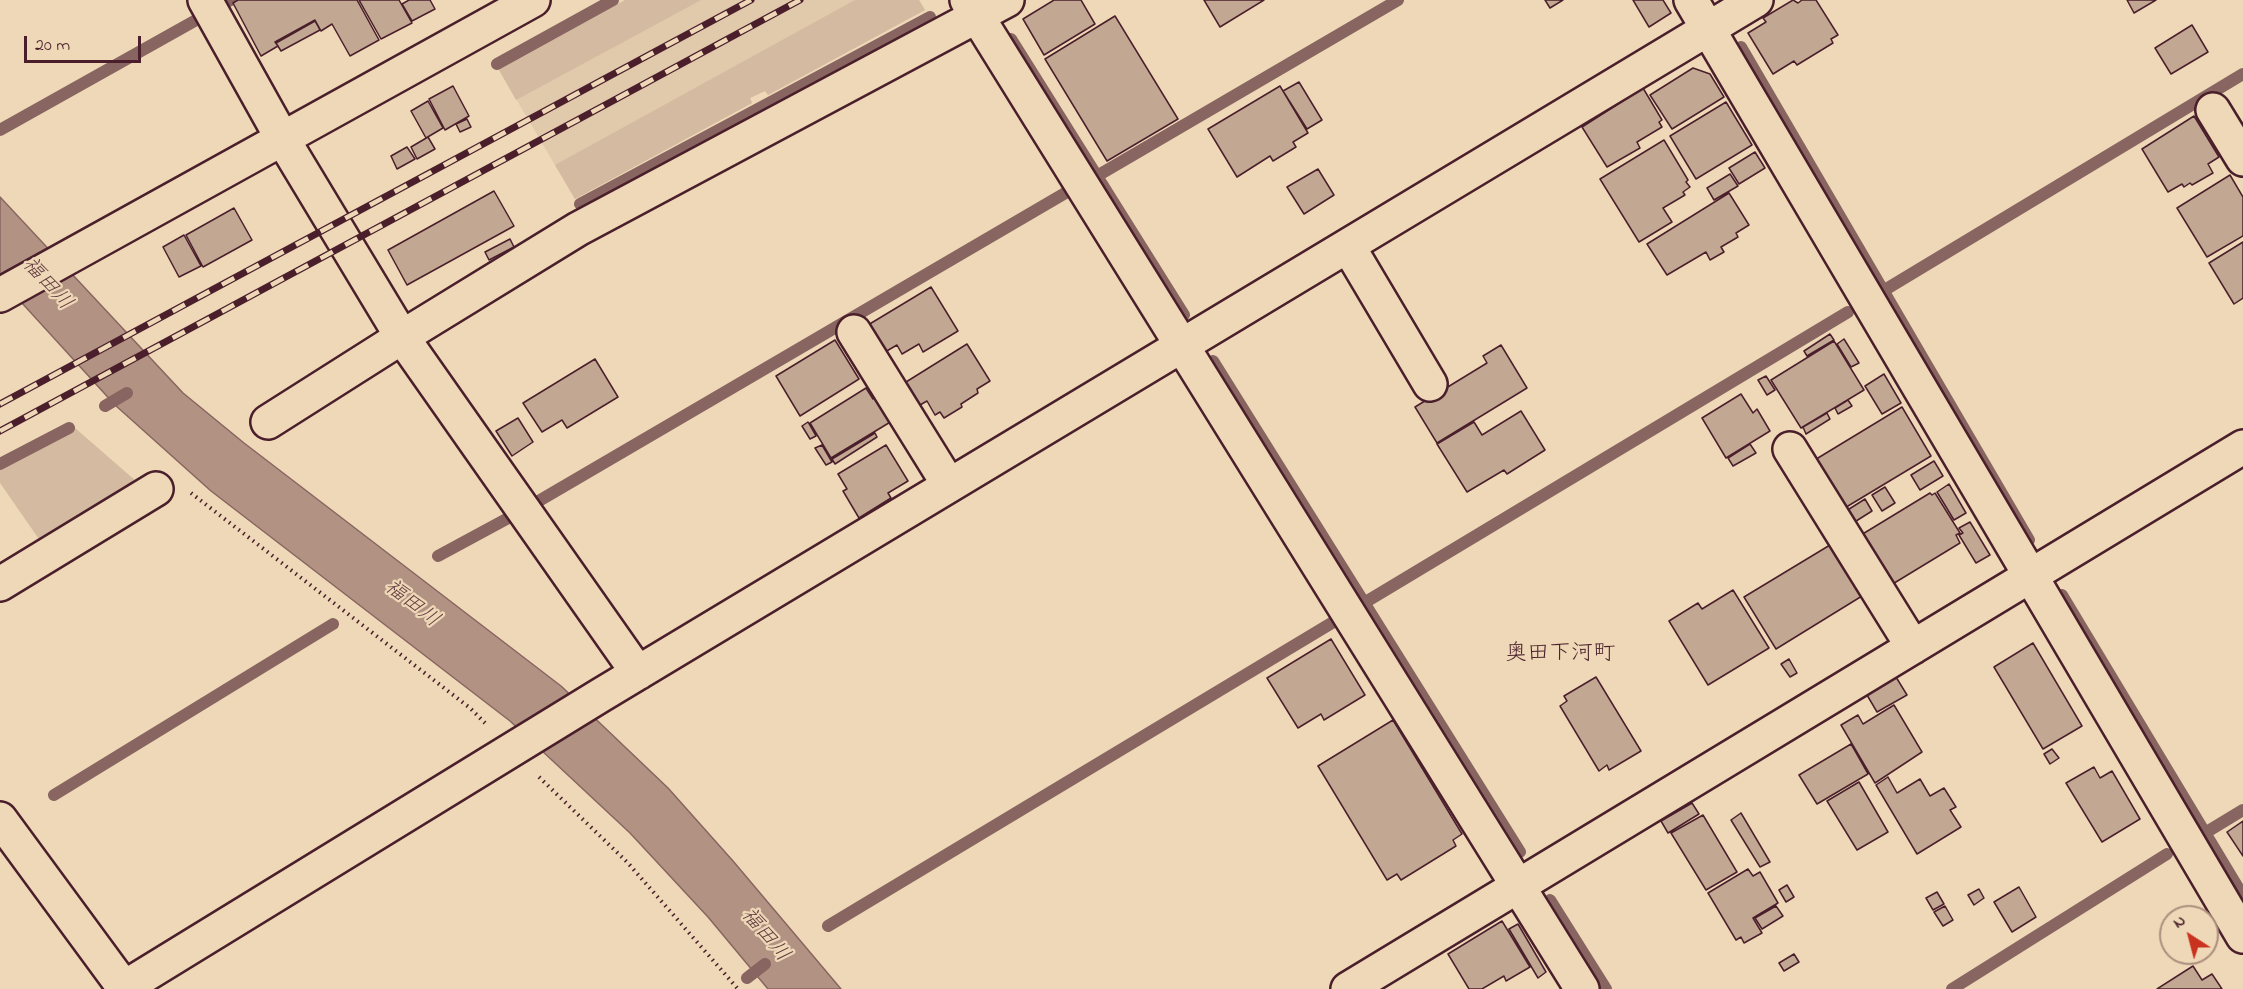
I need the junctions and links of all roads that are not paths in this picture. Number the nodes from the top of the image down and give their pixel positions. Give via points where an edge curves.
1 (205, 0) edge
2 (532, 0) edge
3 (1006, 0) edge
4 (1691, 0) edge
5 (1756, 0) edge
6 (971, 8) edge
7 (1708, 29) junction
8 (2213, 110) dead end
9 (282, 138) junction
10 (2243, 159) edge
11 (1348, 246) junction
12 (0, 295) edge
13 (854, 332) dead end
14 (402, 337) junction
15 (1181, 345) junction
16 (1430, 384) dead end
17 (268, 422) dead end
18 (2243, 447) edge
19 (1790, 449) dead end
20 (949, 485) junction
21 (156, 489) road end
22 (2031, 576) junction
23 (0, 584) edge
24 (1913, 646) junction
25 (638, 673) junction
26 (0, 819) edge
27 (1518, 886) junction
28 (2243, 936) edge
29 (124, 989) edge
30 (1348, 989) edge
31 (1582, 989) edge

1 - 9 street
2 - 9 street
3 - 6 street
4 - 7 street
5 - 7 street
6 - 14 street via 578,230
6 - 15 street
7 - 11 street
7 - 22 street
8 - 10 street
9 - 12 street
9 - 14 street
11 - 15 street
11 - 16 street
13 - 20 street
14 - 17 street
14 - 25 street
15 - 20 street
15 - 27 street
18 - 22 street
19 - 24 street
20 - 25 street
21 - 23 street
22 - 24 street
22 - 28 street
24 - 27 street
25 - 29 street
26 - 29 street
27 - 30 street
27 - 31 street

